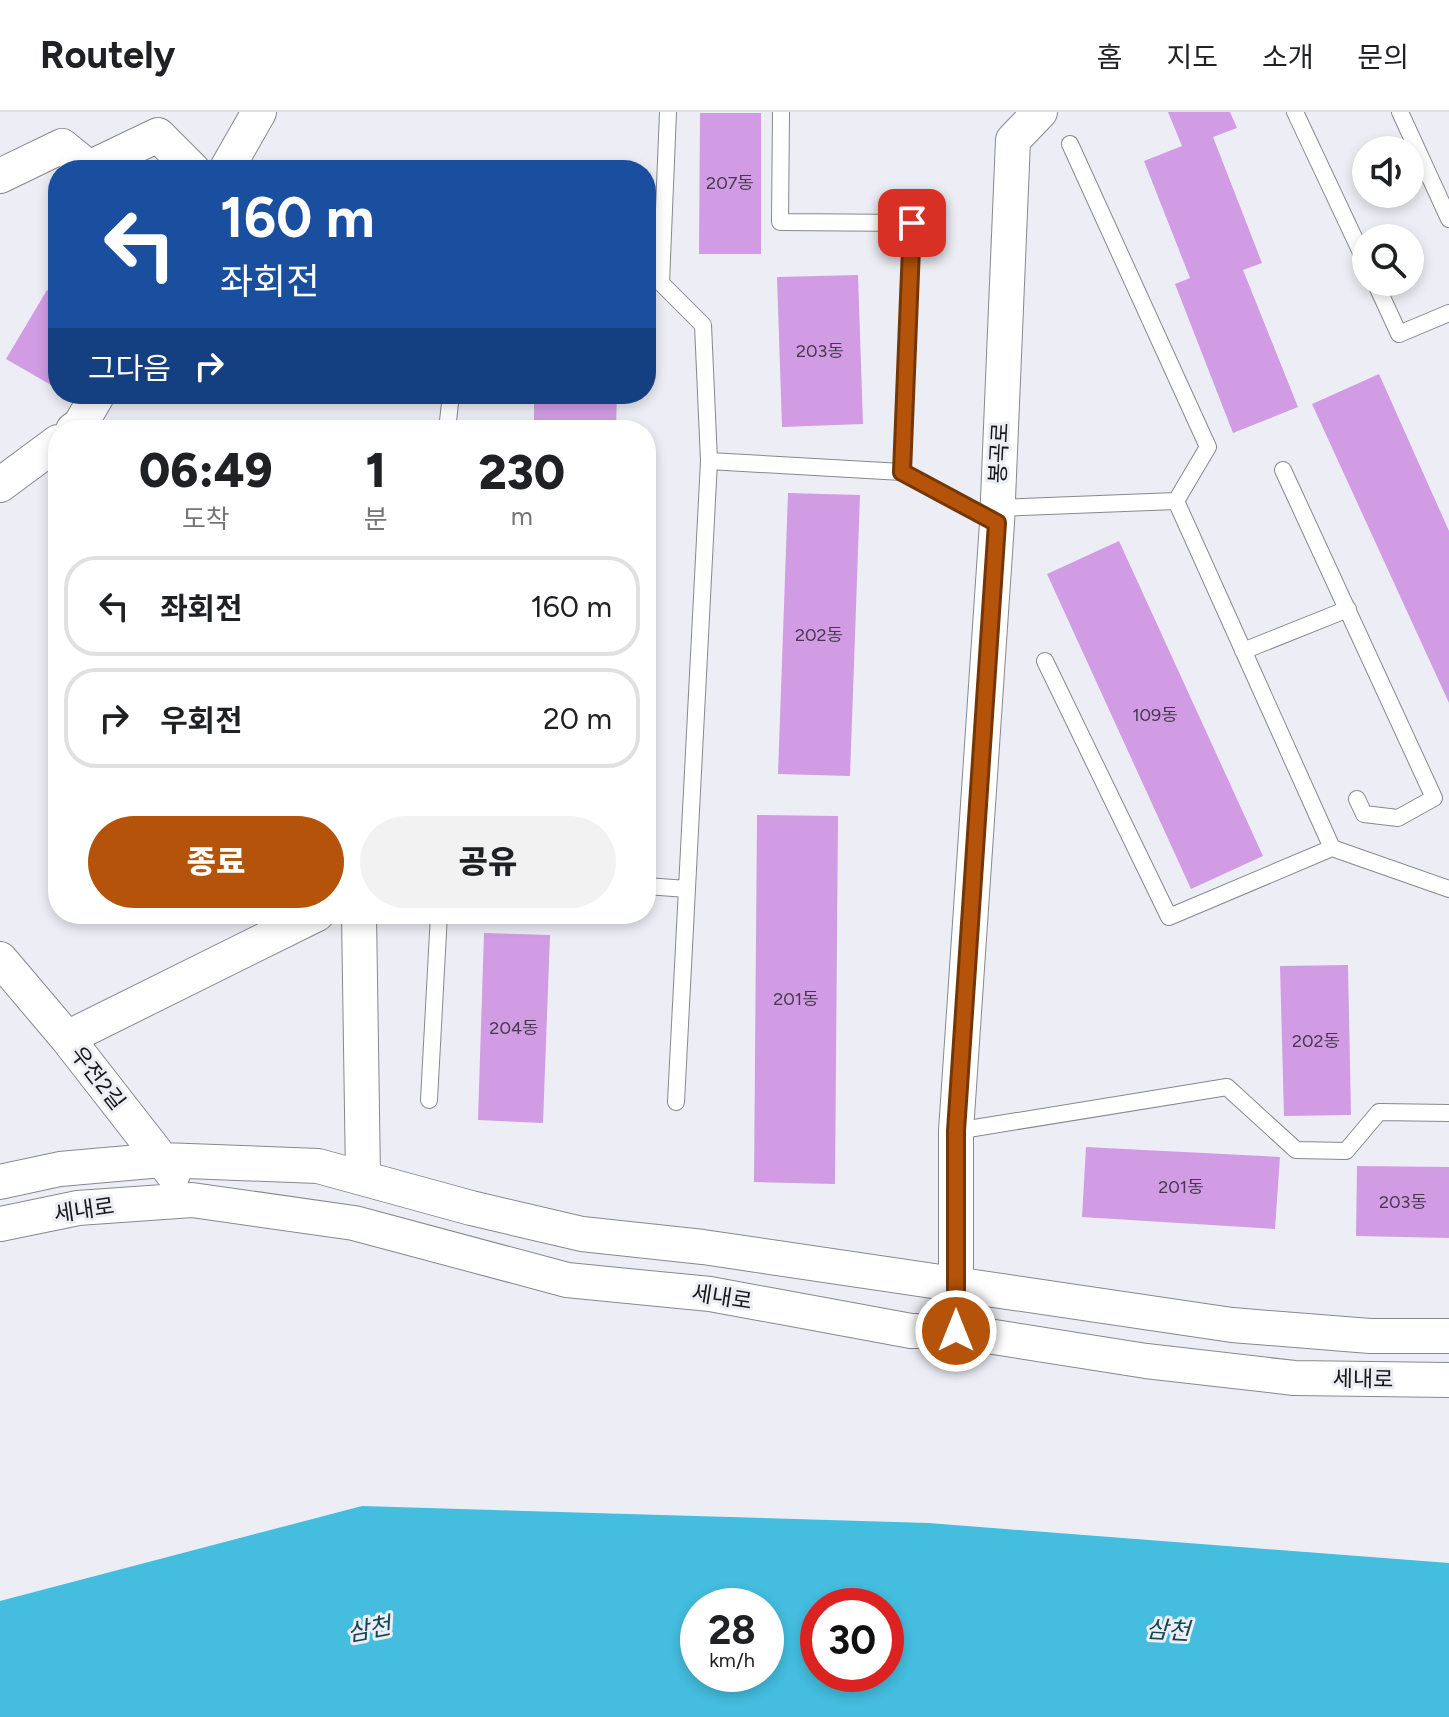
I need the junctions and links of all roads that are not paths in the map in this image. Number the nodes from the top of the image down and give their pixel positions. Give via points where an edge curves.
1 (259, 112) edge
2 (668, 112) edge
3 (781, 112) edge
4 (1040, 112) edge
5 (1295, 112) edge
6 (1400, 112) edge
7 (1070, 144) dead end
8 (79, 160) edge
9 (106, 160) edge
10 (183, 160) edge
11 (232, 160) edge
12 (0, 176) edge
13 (1449, 219) edge
14 (1352, 233) edge
15 (656, 250) edge
16 (656, 286) edge
17 (1381, 296) edge
18 (1449, 313) edge
19 (48, 458) edge
20 (709, 461) junction
21 (1283, 470) dead end
22 (902, 472) junction
23 (0, 485) edge
24 (1176, 501) junction
25 (997, 515) junction
26 (1348, 609) junction
27 (1243, 651) junction
28 (1045, 661) dead end
29 (1357, 799) dead end
30 (1332, 848) junction
31 (656, 887) edge
32 (687, 889) junction
33 (1449, 889) edge
34 (297, 924) edge
35 (359, 924) edge
36 (438, 924) edge
37 (0, 959) edge
38 (67, 1038) junction
39 (429, 1100) dead end
40 (676, 1102) dead end
41 (1449, 1113) edge
42 (956, 1131) junction
43 (162, 1160) junction
44 (363, 1177) junction
45 (0, 1182) edge
46 (192, 1200) junction
47 (0, 1224) edge
48 (955, 1284) junction
49 (956, 1331) junction
50 (1449, 1336) edge
51 (1449, 1380) edge

1 - 11 street
2 - 15 lane
3 - 22 lane via 780,222 912,223
4 - 25 street, 봉곡로 via 1013,140
5 - 14 lane
6 - 13 lane
7 - 24 lane via 1208,447
8 - 12 street via 62,146
9 - 10 street via 158,135
16 - 20 lane via 703,325
17 - 18 lane via 1399,334
19 - 23 street
20 - 22 lane
20 - 32 lane
21 - 26 lane
22 - 25 lane
24 - 25 lane
24 - 27 lane
25 - 42 street, 봉곡로
26 - 27 lane
26 - 29 lane via 1434,798 1398,818 1364,814
27 - 30 lane
28 - 30 lane via 1169,917
30 - 33 lane
31 - 32 lane
32 - 40 lane
34 - 38 street
35 - 44 street
36 - 39 lane
37 - 38 street, 우전2길
38 - 43 street, 우전2길
41 - 42 lane via 1379,1112 1346,1151 1296,1150 1227,1087
42 - 48 street, 봉곡로
43 - 44 street, 세내로 via 318,1166
43 - 45 street, 세내로 via 60,1169
43 - 46 street, 우전2길
44 - 48 street, 세내로 via 582,1234
46 - 47 street, 세내로 via 78,1208
46 - 49 street, 세내로 via 354,1223 567,1280 710,1294 911,1331
48 - 49 street, 봉곡로
48 - 50 street, 세내로 via 1232,1325
49 - 51 street, 세내로 via 1294,1378

